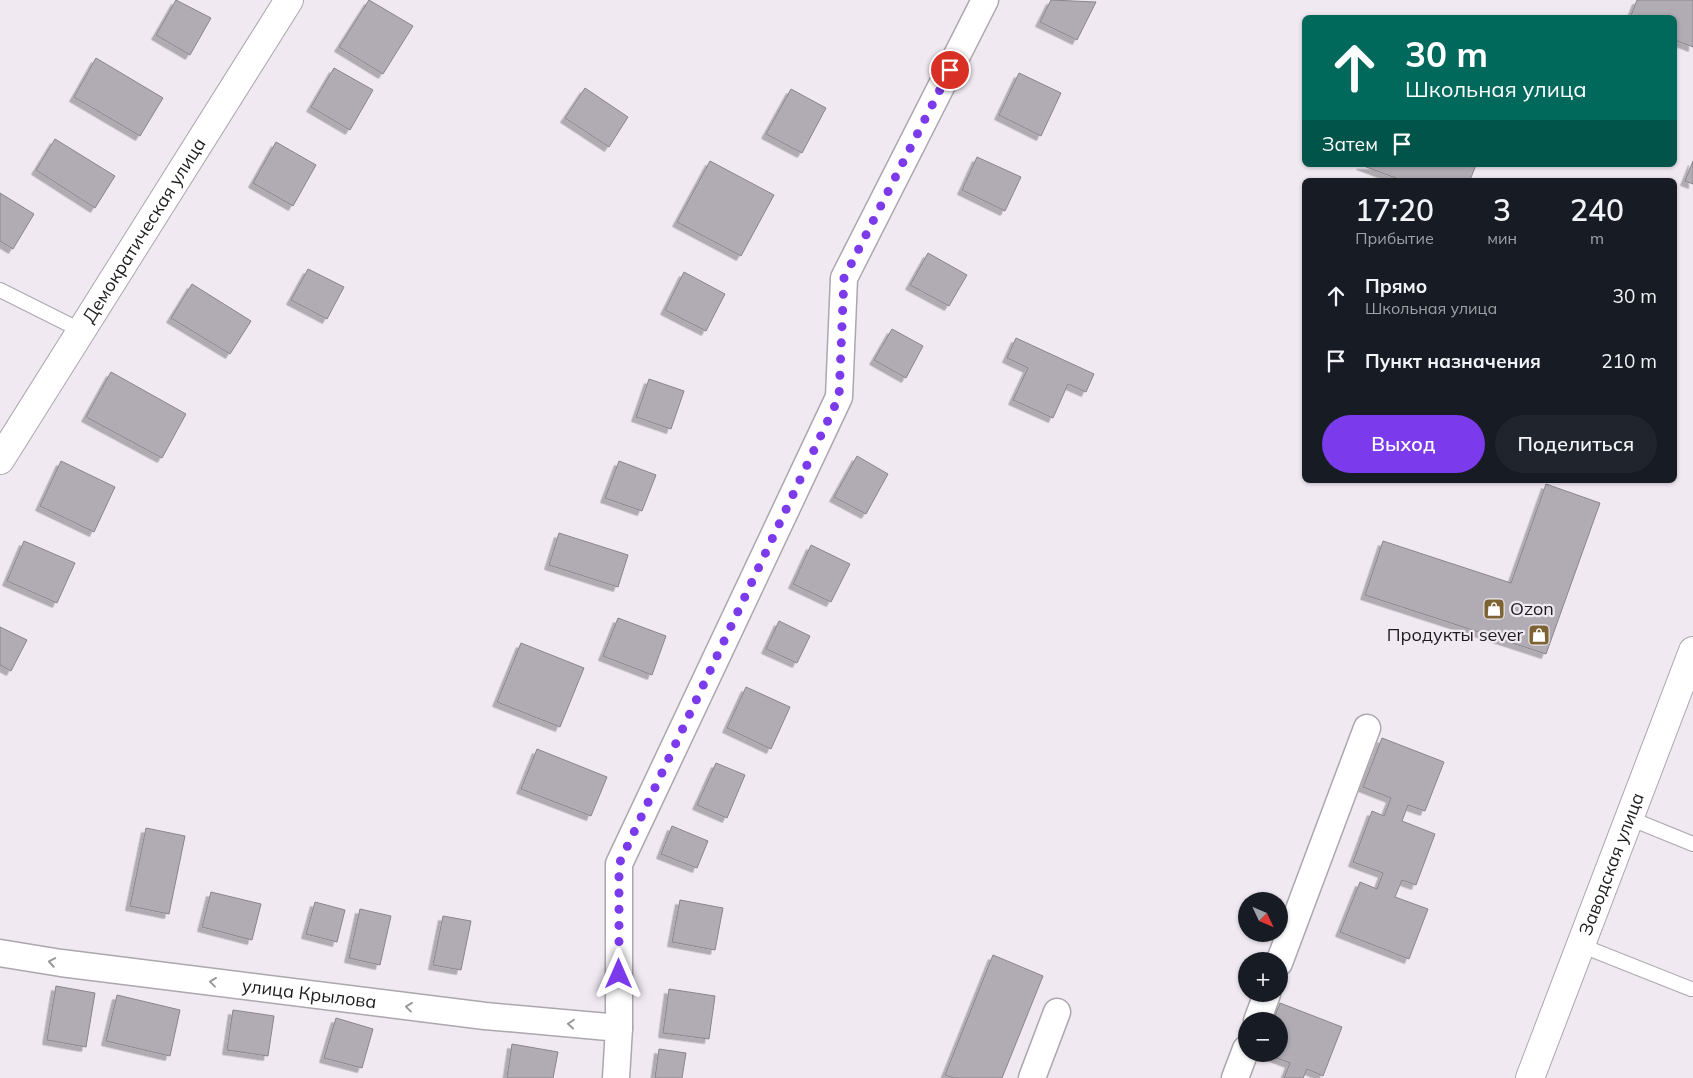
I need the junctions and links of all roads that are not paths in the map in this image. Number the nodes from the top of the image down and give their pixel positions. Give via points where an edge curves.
1 (289, 0) edge
2 (985, 0) edge
3 (0, 290) edge
4 (82, 331) junction
5 (0, 460) edge
6 (1693, 651) edge
7 (1367, 728) dead end
8 (1629, 818) junction
9 (1693, 844) edge
10 (1580, 945) junction
11 (1283, 952) edge
12 (0, 953) edge
13 (1691, 989) dead end
14 (1057, 1012) dead end
15 (619, 1028) junction
16 (1241, 1062) edge
17 (616, 1078) edge
18 (1032, 1078) edge
19 (1235, 1078) edge
20 (1530, 1078) edge

1 - 4 street, Демократическая улица
2 - 15 street via 844,278 839,397 619,864
3 - 4 lane
4 - 5 street, Демократическая улица
6 - 8 street, Заводская улица
7 - 11 street
8 - 9 lane
8 - 10 street, Заводская улица
10 - 13 lane
10 - 20 street, Заводская улица
15 -> 12 street, улица Крылова via 475,1015
14 - 18 street
15 - 17 street
16 - 19 street

